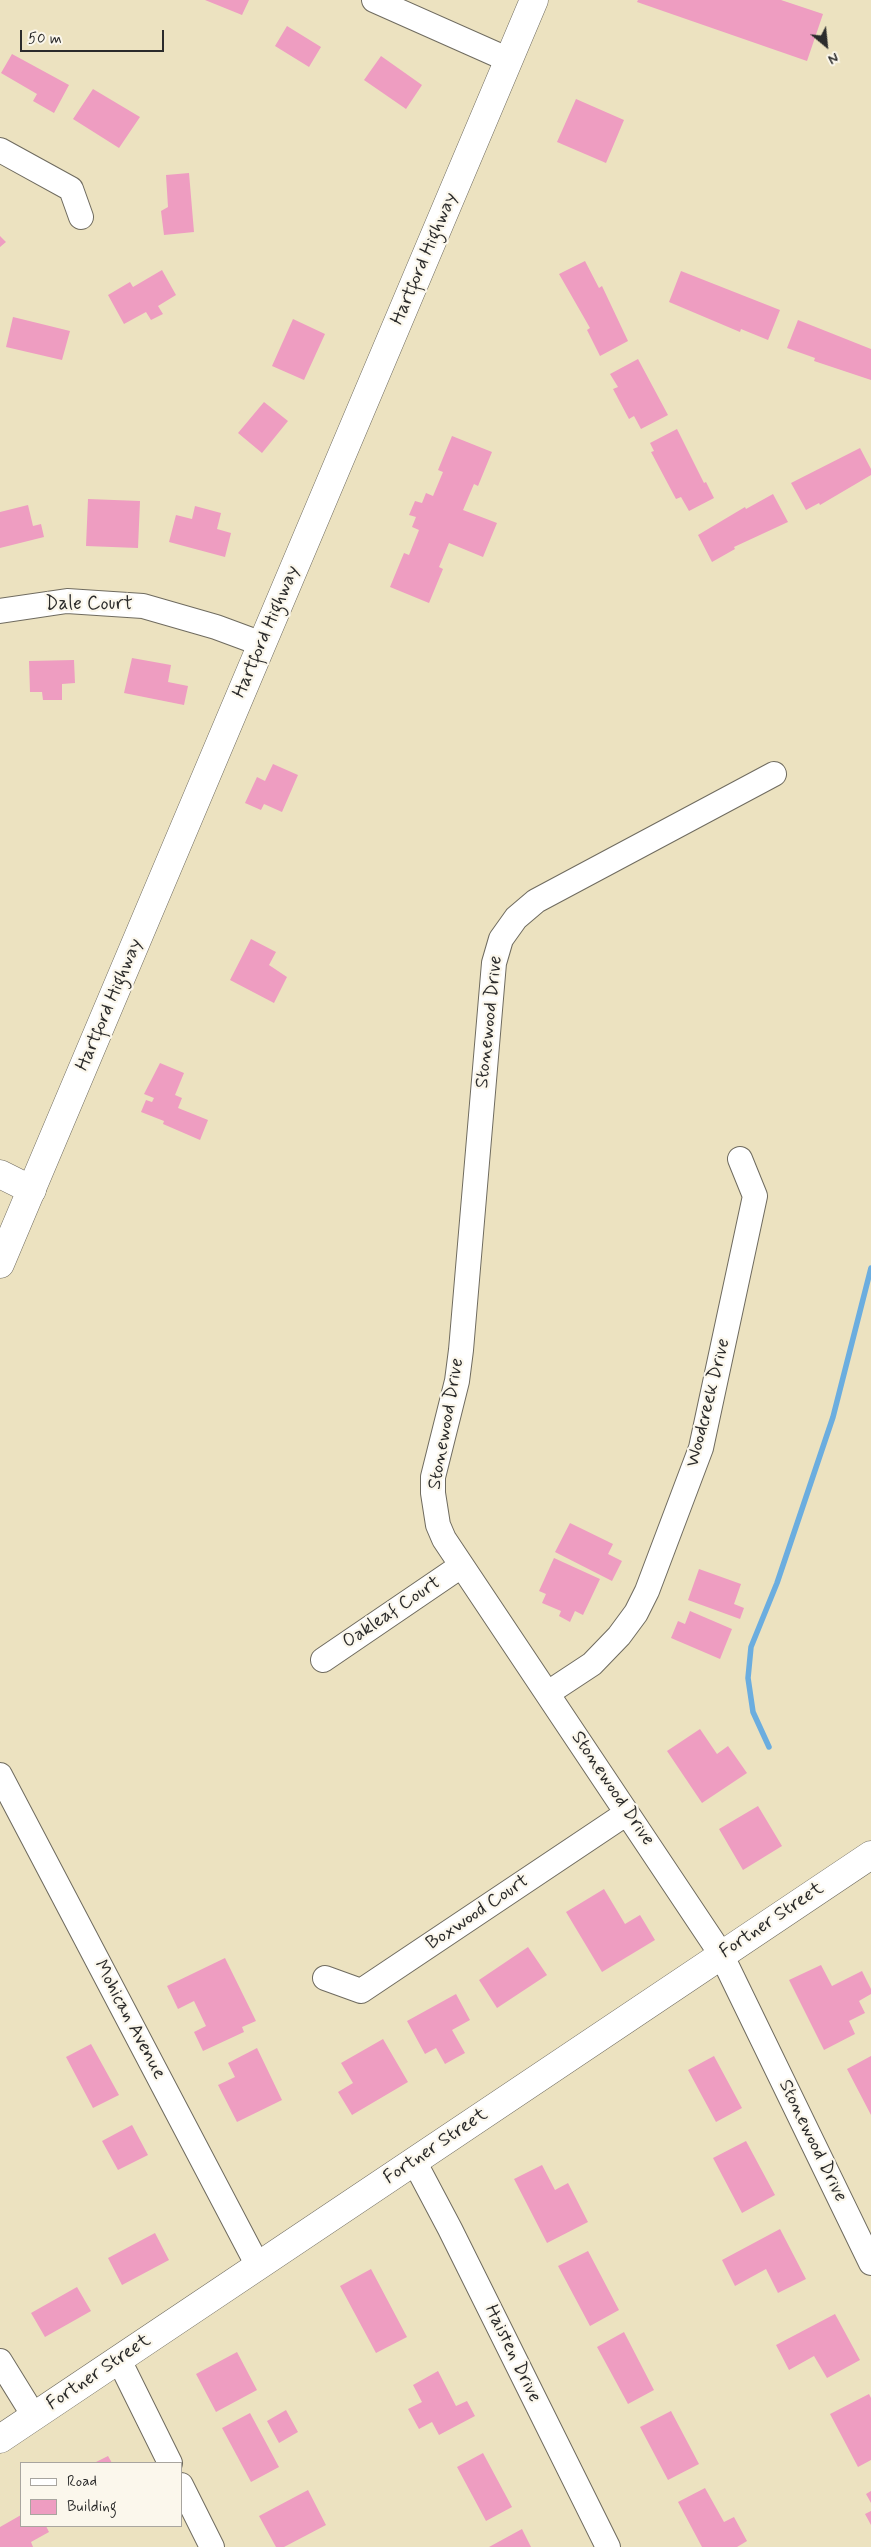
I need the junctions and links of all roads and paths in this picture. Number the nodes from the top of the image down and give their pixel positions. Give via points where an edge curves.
1 (374, 0) edge
2 (534, 0) edge
3 (509, 60) junction
4 (0, 150) edge
5 (81, 217) dead end
6 (0, 611) edge
7 (262, 644) junction
8 (774, 774) dead end
9 (740, 1159) dead end
10 (0, 1174) edge
11 (32, 1190) junction
12 (0, 1264) edge
13 (461, 1566) junction
14 (323, 1660) dead end
15 (548, 1693) junction
16 (0, 1775) edge
17 (627, 1813) junction
18 (871, 1855) edge
19 (721, 1954) junction
20 (325, 1978) dead end
21 (414, 2161) junction
22 (871, 2263) edge
23 (258, 2266) junction
24 (119, 2360) junction
25 (0, 2361) edge
26 (34, 2416) junction
27 (0, 2439) edge
28 (170, 2462) edge
29 (182, 2488) edge
30 (212, 2547) edge
31 (608, 2547) edge

1 - 3 street
2 - 3 main road, Hartford Highway
3 - 7 main road, Hartford Highway
4 - 5 street via 70,188
6 - 7 street, Dale Court via 67,601 143,606
7 - 11 main road, Hartford Highway
8 - 13 street, Stonewood Drive via 536,901 516,918 501,939 494,963 461,1350 457,1381 433,1477 438,1525
9 - 15 street, Woodcreek Drive via 755,1196 702,1448 636,1613 592,1664
10 - 11 main road
11 - 12 main road, Hartford Highway
13 - 14 street, Oakleaf Court
13 - 15 street, Stonewood Drive
15 - 17 street, Stonewood Drive
16 - 23 street, Mohican Avenue
17 - 19 street, Stonewood Drive
17 - 20 street, Boxwood Court via 361,1991
18 - 19 main road, Fortner Street
19 - 21 main road, Fortner Street
19 - 22 street, Stonewood Drive
21 - 23 main road, Fortner Street
21 - 31 street, Haisten Drive
23 - 24 main road, Fortner Street
24 - 26 main road, Fortner Street
24 - 28 street
25 - 26 street
26 - 27 main road, Fortner Street
29 - 30 street

